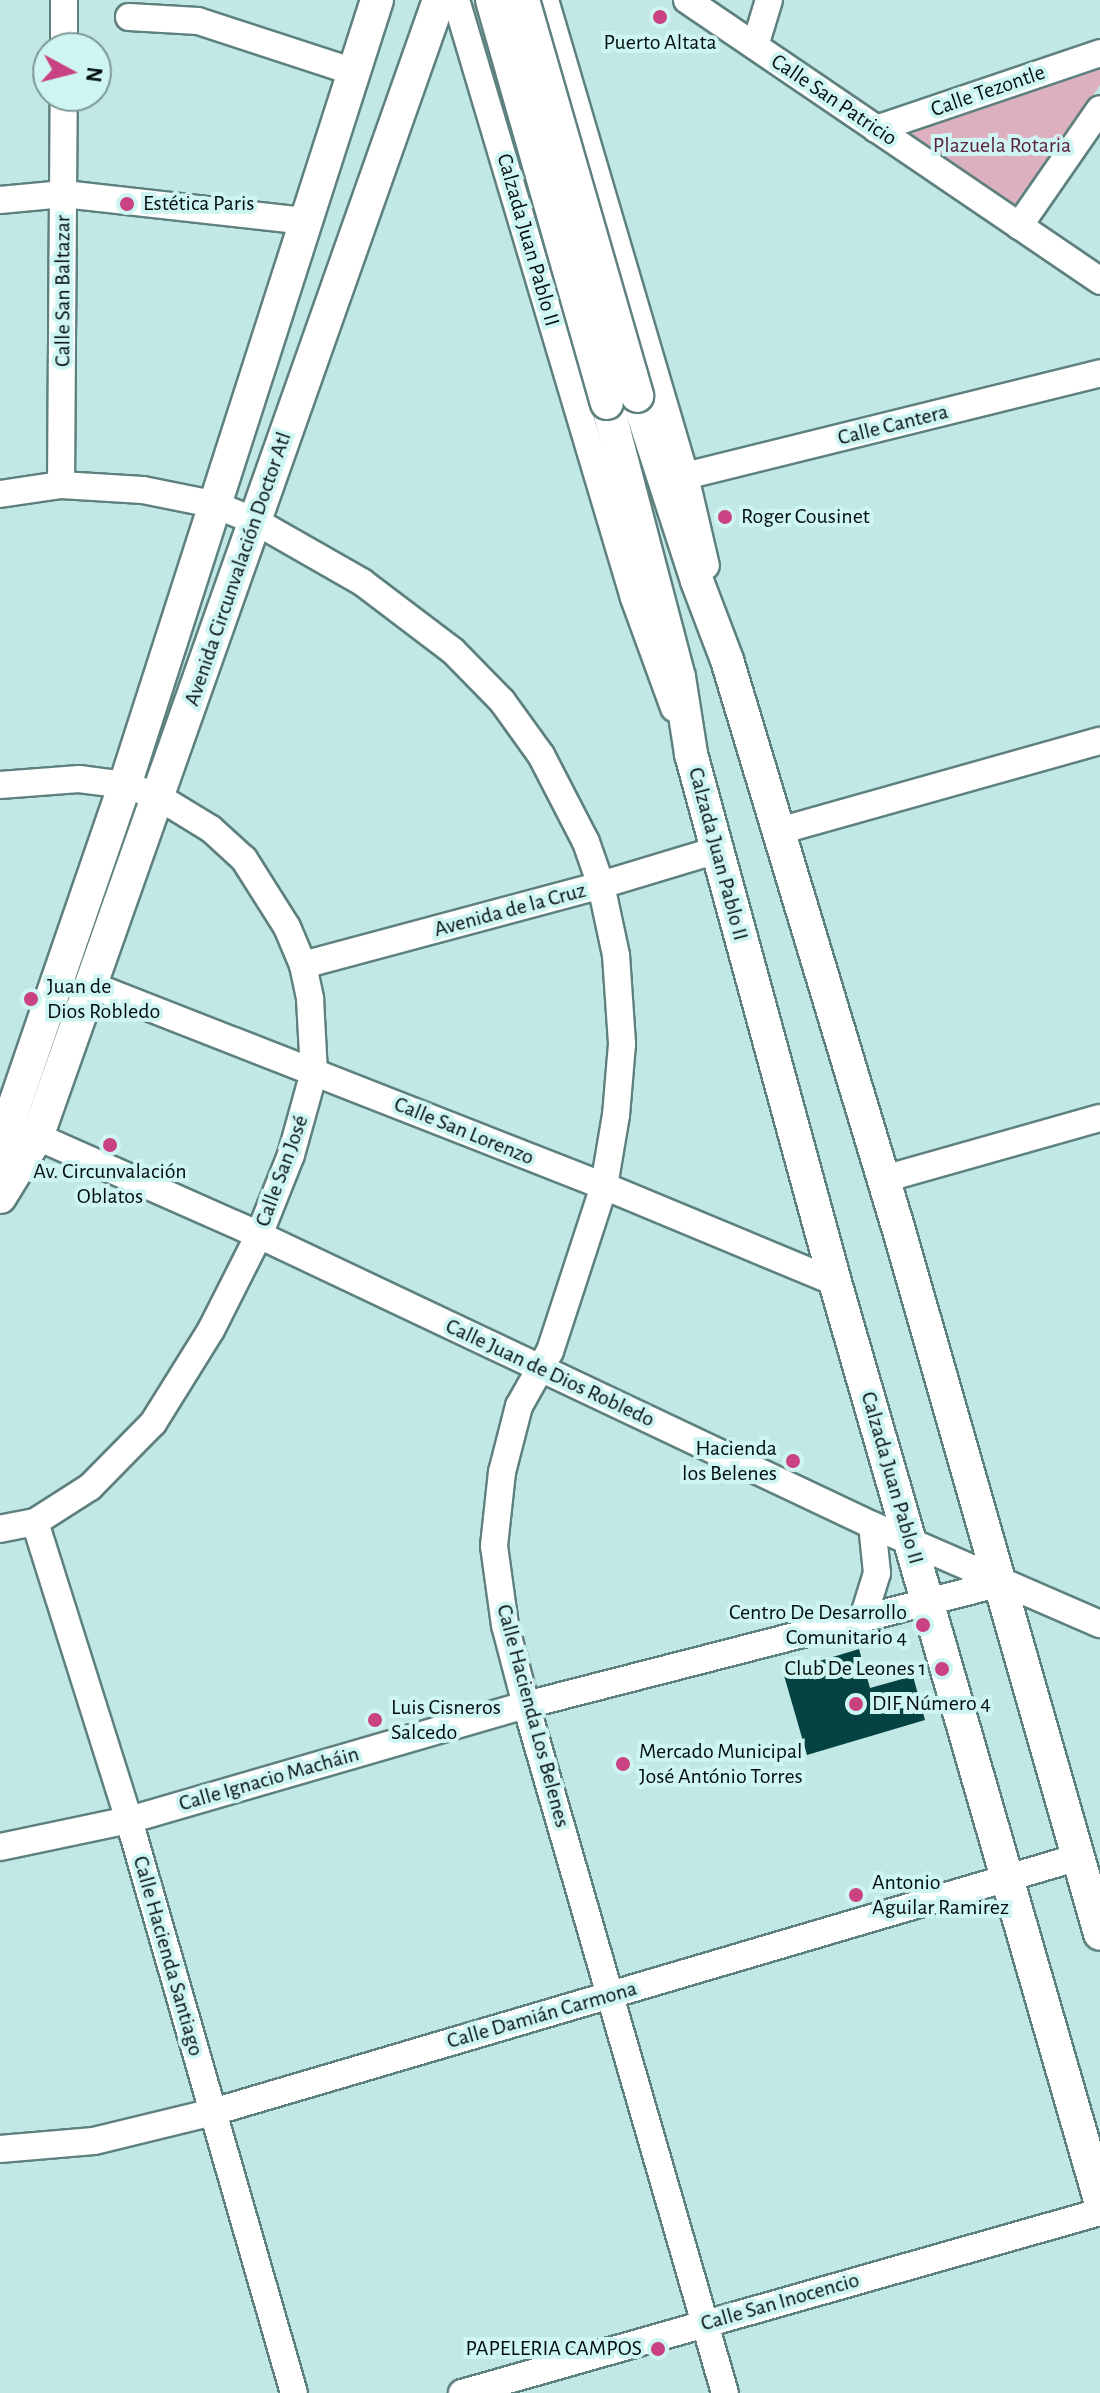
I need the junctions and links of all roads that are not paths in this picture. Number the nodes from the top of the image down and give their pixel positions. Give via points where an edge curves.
1 (64, 0) edge
2 (377, 0) edge
3 (439, 0) edge
4 (456, 0) edge
5 (492, 0) edge
6 (523, 0) edge
7 (545, 0) edge
8 (687, 0) edge
9 (769, 0) edge
10 (129, 17) dead end
11 (552, 30) junction
12 (64, 32) edge
13 (755, 46) junction
14 (472, 51) junction
15 (1100, 53) edge
16 (354, 72) junction
17 (1100, 109) edge
18 (64, 112) edge
19 (876, 129) junction
20 (64, 194) junction
21 (0, 200) edge
22 (306, 221) junction
23 (1019, 226) junction
24 (1100, 281) edge
25 (1100, 373) edge
26 (622, 400) junction
27 (685, 476) junction
28 (61, 485) junction
29 (0, 494) edge
30 (213, 504) junction
31 (255, 521) junction
32 (727, 660) junction
33 (1100, 741) edge
34 (691, 754) junction
35 (0, 785) edge
36 (125, 785) junction
37 (157, 796) junction
38 (779, 831) junction
39 (717, 850) junction
40 (601, 885) junction
41 (303, 965) junction
42 (91, 985) junction
43 (314, 1072) junction
44 (1100, 1118) edge
45 (4, 1122) edge
46 (37, 1137) junction
47 (884, 1179) junction
48 (604, 1186) junction
49 (0, 1194) edge
50 (259, 1235) junction
51 (835, 1282) junction
52 (540, 1368) junction
53 (35, 1522) junction
54 (872, 1525) junction
55 (0, 1529) edge
56 (912, 1543) junction
57 (1001, 1583) junction
58 (927, 1602) junction
59 (863, 1618) junction
60 (1100, 1624) edge
61 (526, 1705) junction
62 (129, 1820) junction
63 (0, 1847) edge
64 (1079, 1857) junction
65 (1007, 1879) junction
66 (1100, 1934) edge
67 (612, 1994) junction
68 (213, 2112) junction
69 (0, 2149) edge
70 (1100, 2200) edge
71 (1100, 2212) edge
72 (705, 2322) junction
73 (294, 2393) edge
74 (462, 2393) edge
75 (725, 2393) edge

1 - 12 street
2 - 16 main road, Avenida Circunvalación Doctor Atl
3 - 31 main road, Avenida Circunvalación Doctor Atl
4 - 14 street, Calzada Juan Pablo II
5 - 26 main road, Calzada Juan Pablo II, bridge
6 - 26 main road, Calzada Juan Pablo II, bridge
7 - 11 street, Calzada Juan Pablo II
8 - 13 street, Calle San Patricio
9 - 13 street
10 - 16 street via 198,21
11 - 14 street via 531,19 507,18 480,37
11 - 27 street, Calzada Juan Pablo II
13 - 19 street, Calle San Patricio
14 - 34 street, Calzada Juan Pablo II via 634,598
15 - 19 street, Calle Tezontle
16 - 22 main road, Avenida Circunvalación Doctor Atl
17 - 23 street
18 - 20 street, Calle San Baltazar
19 - 23 street, Calle San Patricio
20 - 21 street
20 - 22 street
20 - 28 street, Calle San Baltazar
22 - 30 main road, Avenida Circunvalación Doctor Atl
23 - 24 street, Calle San Patricio
25 - 27 street, Calle Cantera
26 - 32 main road, Calzada Juan Pablo II
26 - 34 main road, Calzada Juan Pablo II
27 - 32 street, Calzada Juan Pablo II
28 - 29 street, Calle Hacienda Los Belenes
28 - 30 street, Calle Hacienda Los Belenes via 143,490
30 - 31 street, Calle Hacienda Los Belenes
30 - 36 main road, Avenida Circunvalación Doctor Atl
31 - 37 main road, Avenida Circunvalación Doctor Atl
31 - 40 street, Calle Hacienda Los Belenes via 362,582 453,651 502,701 541,755 586,842
32 - 38 main road, Calzada Juan Pablo II
33 - 38 street
34 - 39 main road, Calzada Juan Pablo II
35 - 36 street, Calle San José via 79,779
36 - 37 street, Calle San José
36 - 45 main road, Avenida Circunvalación Doctor Atl
37 - 41 street, Calle San José via 211,829 244,859 287,927
37 - 42 main road, Avenida Circunvalación Doctor Atl
38 - 47 main road, Calzada Juan Pablo II
39 - 40 street, Avenida de la Cruz
39 - 51 main road, Calzada Juan Pablo II
40 - 41 street, Avenida de la Cruz
40 - 48 street, Calle Hacienda Los Belenes via 616,955 622,1044
41 - 43 street, Calle San José
42 - 43 street, Calle San Lorenzo
42 - 46 main road, Avenida Circunvalación Doctor Atl
43 - 48 street, Calle San Lorenzo
43 - 50 street, Calle San José via 291,1155
44 - 47 street
45 - 46 street, Calle Juan de Dios Robledo
45 - 49 main road, Avenida Circunvalación Doctor Atl
46 - 49 main road, Avenida Circunvalación Doctor Atl
46 - 50 street, Calle Juan de Dios Robledo
47 - 57 main road, Calzada Juan Pablo II
48 - 51 street, Calle San Lorenzo
48 - 52 street, Calle Hacienda Los Belenes
50 - 52 street, Calle Juan de Dios Robledo
50 - 53 street, Calle San José via 211,1330 153,1423 90,1487
51 - 56 main road, Calzada Juan Pablo II
52 - 54 street, Calle Juan de Dios Robledo
52 - 61 street, Calle Hacienda Los Belenes via 519,1406 502,1472 494,1546 505,1625
53 - 55 street, Calle San José
53 - 62 street, Calle Hacienda Santiago
54 - 56 street, Calle Juan de Dios Robledo
54 - 59 street via 877,1573
56 - 57 street, Calle Juan de Dios Robledo
56 - 58 main road, Calzada Juan Pablo II
57 - 58 street, Calle Ignacio Macháin
57 - 60 street, Calle Juan de Dios Robledo
57 - 64 main road, Calzada Juan Pablo II
58 - 59 street, Calle Ignacio Macháin
58 - 65 main road, Calzada Juan Pablo II
59 - 61 street, Calle Ignacio Macháin
61 - 62 street, Calle Ignacio Macháin
61 - 67 street, Calle Hacienda Los Belenes
62 - 63 street, Calle Ignacio Macháin
62 - 68 street, Calle Hacienda Santiago
64 - 65 street, Calle Damián Carmona
64 - 66 main road, Calzada Juan Pablo II
65 - 67 street, Calle Damián Carmona
65 - 70 main road, Calzada Juan Pablo II
67 - 68 street, Calle Damián Carmona
67 - 72 street, Calle Hacienda Los Belenes
68 - 69 street, Calle Damián Carmona via 94,2141
68 - 73 street, Calle Hacienda Santiago
71 - 72 street, Calle San Inocencio
72 - 74 street, Calle San Inocencio
72 - 75 street, Calle Hacienda Los Belenes

